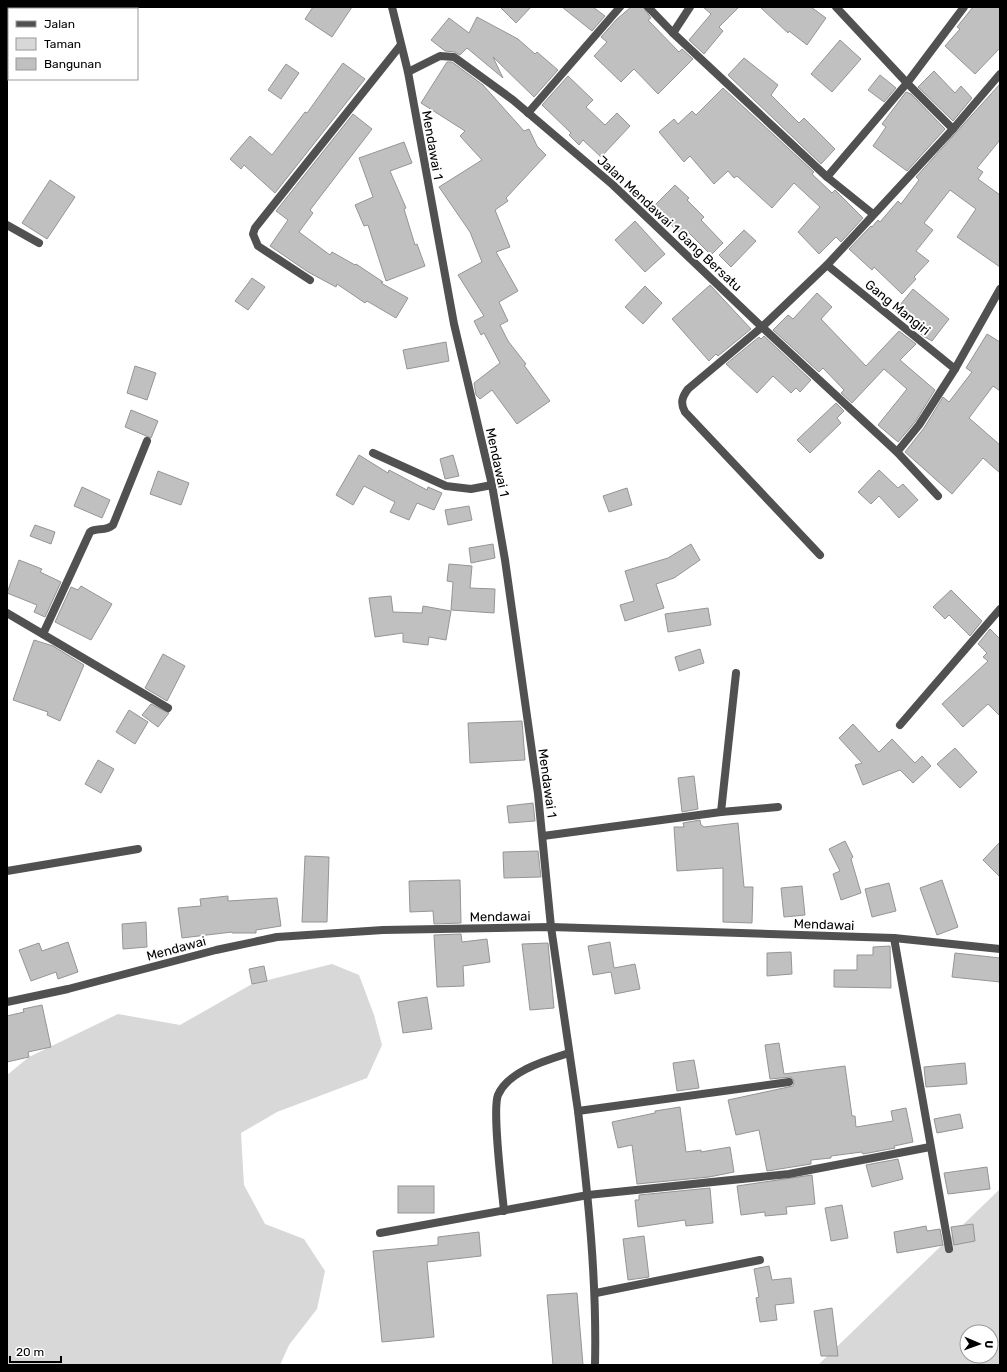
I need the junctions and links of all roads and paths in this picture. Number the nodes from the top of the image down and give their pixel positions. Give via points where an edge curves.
1 (392, 7) edge
2 (620, 7) edge
3 (648, 7) edge
4 (690, 7) edge
5 (836, 7) edge
6 (964, 7) edge
7 (673, 34) junction
8 (400, 46) junction
9 (408, 72) junction
10 (1000, 74) edge
11 (907, 83) junction
12 (528, 113) junction
13 (953, 129) junction
14 (827, 177) junction
15 (873, 214) junction
16 (7, 225) edge
17 (39, 243) dead end
18 (827, 265) junction
19 (310, 280) dead end
20 (1000, 289) edge
21 (762, 328) junction
22 (955, 369) junction
23 (147, 441) dead end
24 (897, 452) junction
25 (373, 453) dead end
26 (492, 485) junction
27 (938, 496) dead end
28 (820, 555) dead end
29 (1000, 609) edge
30 (7, 613) edge
31 (43, 634) junction
32 (736, 673) dead end
33 (168, 708) dead end
34 (900, 725) dead end
35 (778, 807) dead end
36 (721, 812) junction
37 (542, 836) junction
38 (138, 849) dead end
39 (7, 871) edge
40 (551, 927) junction
41 (894, 938) junction
42 (1000, 949) edge
43 (7, 999) edge
44 (569, 1052) junction
45 (789, 1082) dead end
46 (578, 1110) junction
47 (930, 1147) junction
48 (588, 1195) junction
49 (504, 1211) junction
50 (380, 1233) dead end
51 (949, 1249) dead end
52 (760, 1260) dead end
53 (596, 1293) junction
54 (595, 1365) edge

1 - 8 street, Mendawai 1
2 - 12 street
3 - 7 street
4 - 7 street
5 - 11 street
6 - 11 street
7 - 14 street
8 - 9 street, Mendawai 1
8 - 19 street via 254,228 253,234 258,246
9 - 12 street, Jalan Mendawai 1 Gang Bersatu via 440,56 454,57
9 - 26 street, Mendawai 1 via 454,324
10 - 13 street
11 - 13 street
11 - 14 street
12 - 21 street, Jalan Mendawai 1 Gang Bersatu via 613,185
13 - 15 street
14 - 15 street
15 - 18 street
16 - 17 street
18 - 21 street
18 - 22 street, Gang Mangiri
20 - 22 street
21 - 24 street, Jalan Mendawai 1 Gang Bersatu
21 - 28 street via 688,389 682,398 682,407
22 - 24 street
23 - 31 street via 113,525 105,530 94,529 90,532
24 - 27 street, Jalan Mendawai 1 Gang Bersatu
25 - 26 street via 446,486 471,489
26 - 37 street, Mendawai 1 via 505,560
29 - 34 street
30 - 31 street
31 - 33 street
32 - 36 street
35 - 36 street
36 - 37 street
37 - 40 street, Mendawai 1
38 - 39 street
40 - 41 street, Mendawai
40 - 43 street, Mendawai via 382,930 277,937 216,950 68,989
40 - 44 street, Mendawai 1
41 - 42 street, Mendawai
41 - 47 street
44 - 46 street, Mendawai 1
44 - 49 street via 516,1075 497,1096 496,1115
45 - 46 street
46 - 48 street, Mendawai 1
47 - 48 street via 789,1174
47 - 51 street
48 - 49 street
48 - 53 street, Mendawai 1
49 - 50 street
52 - 53 street
53 - 54 street, Mendawai 1

